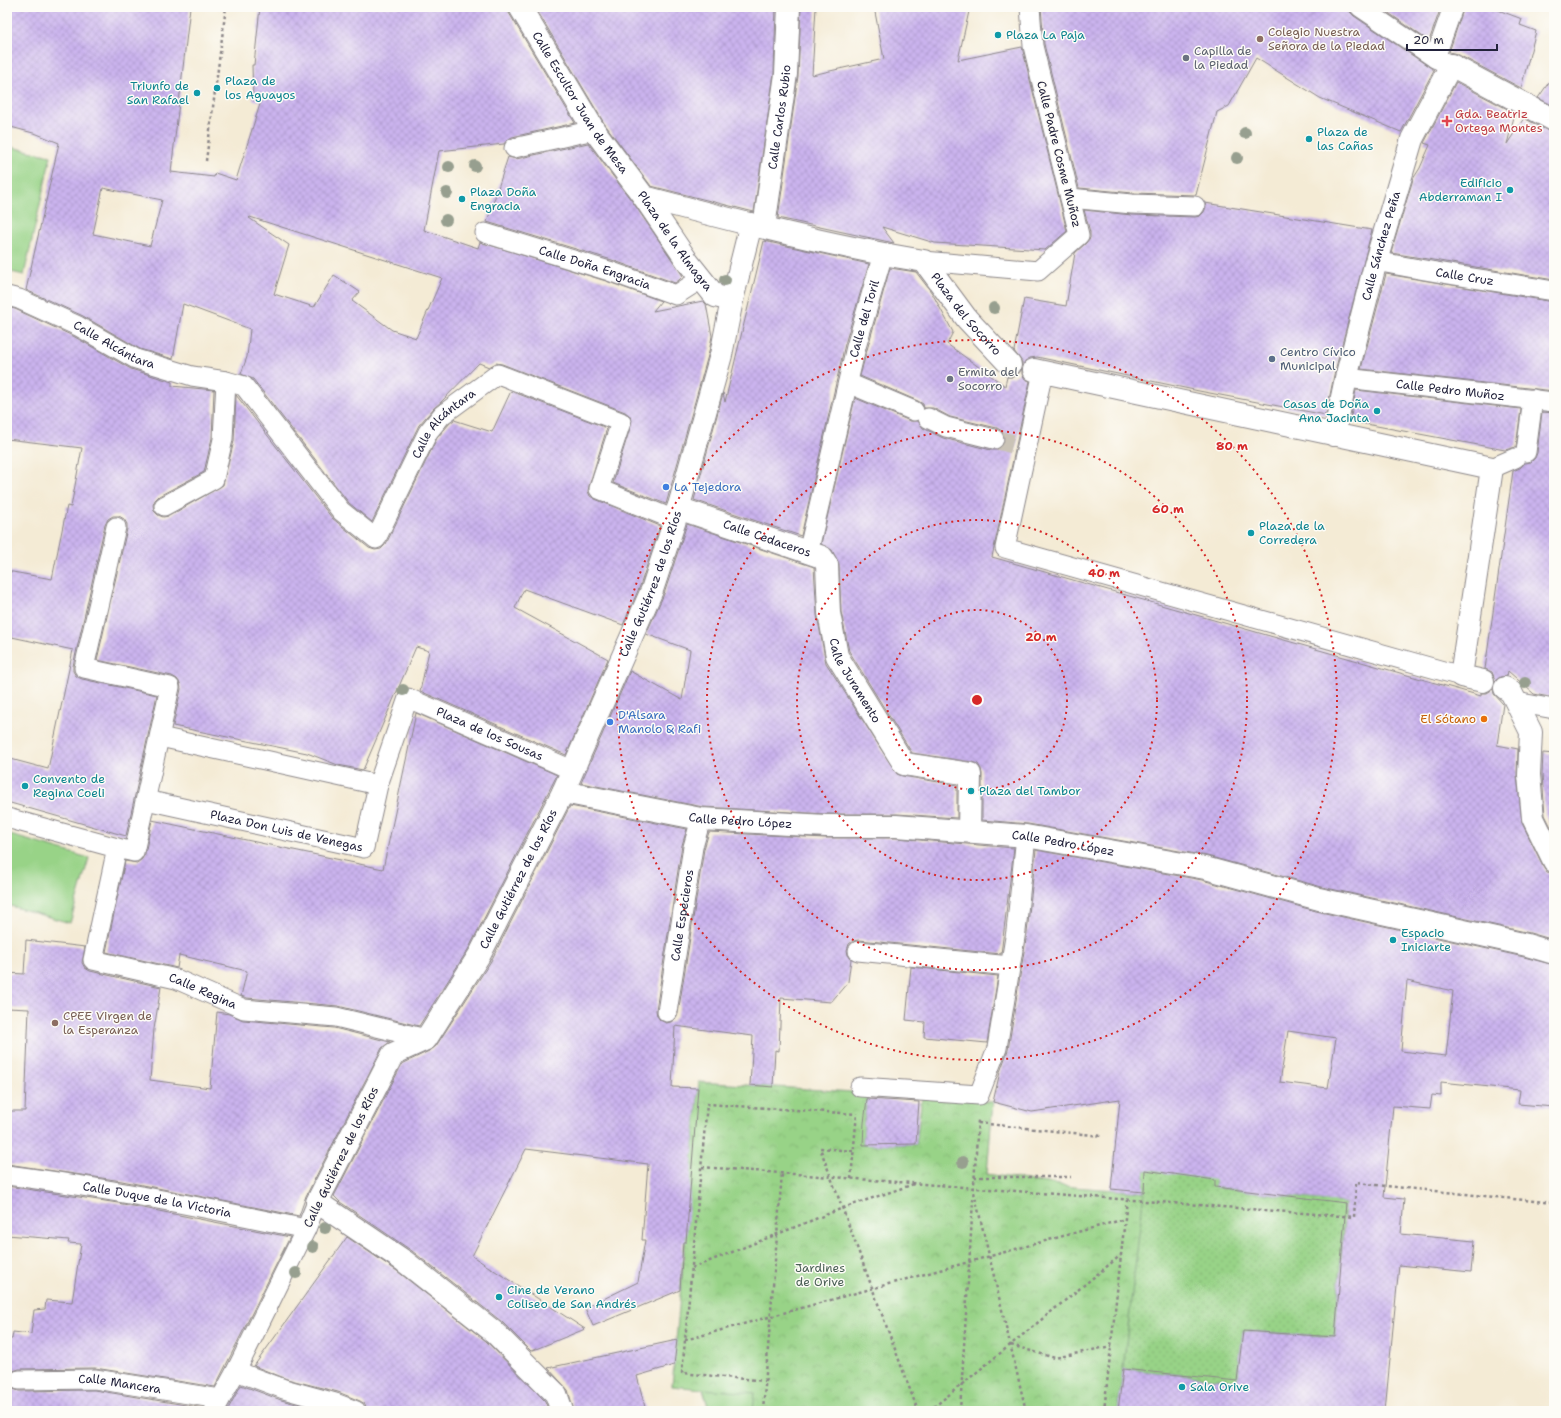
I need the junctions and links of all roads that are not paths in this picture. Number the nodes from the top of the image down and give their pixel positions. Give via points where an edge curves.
1 (520, 7) edge
2 (789, 7) edge
3 (1030, 7) edge
4 (1360, 7) edge
5 (1453, 7) edge
6 (1443, 61) junction
7 (1554, 120) edge
8 (594, 130) junction
9 (514, 148) dead end
10 (644, 197) junction
11 (1070, 198) junction
12 (1195, 206) dead end
13 (757, 226) junction
14 (485, 233) dead end
15 (883, 254) junction
16 (924, 261) junction
17 (1376, 261) junction
18 (701, 279) junction
19 (1554, 292) edge
20 (7, 296) edge
21 (732, 300) junction
22 (1010, 365) dead end
23 (1038, 371) joint
24 (1346, 378) junction
25 (226, 381) junction
26 (848, 382) junction
27 (1533, 399) junction
28 (1554, 402) edge
29 (1334, 435) junction
30 (994, 440) tunnel mouth
31 (1492, 468) junction
32 (818, 504) joint
33 (164, 506) dead end
34 (677, 514) junction
35 (116, 527) dead end
36 (808, 553) junction
37 (1461, 676) junction
38 (1483, 681) dead end
39 (1511, 695) joint
40 (408, 698) joint
41 (1554, 709) edge
42 (161, 732) junction
43 (572, 770) junction
44 (378, 785) junction
45 (563, 792) junction
46 (144, 807) junction
47 (7, 818) edge
48 (701, 819) junction
49 (969, 831) junction
50 (1026, 836) junction
51 (117, 848) junction
52 (1554, 861) edge
53 (858, 951) dead end
54 (1554, 953) edge
55 (1010, 966) junction
56 (667, 1012) dead end
57 (426, 1039) junction
58 (860, 1088) dead end
59 (7, 1175) edge
60 (317, 1202) junction
61 (306, 1229) junction
62 (236, 1371) junction
63 (18, 1380) dead end
64 (217, 1405) edge
65 (356, 1411) edge
66 (562, 1411) edge

1 - 8 street, Calle Escultor Juan de Mesa
2 - 13 street, Calle Carlos Rubio via 786,74
3 - 11 street, Calle Padre Cosme Muñoz via 1033,46
4 - 6 street
5 - 6 street
6 - 7 street
6 - 17 street, Calle Sánchez Peña via 1412,140
8 - 9 street
8 - 10 street, Calle Escultor Juan de Mesa
10 - 13 street, Plaza de la Almagra
10 - 18 street, Plaza de la Almagra
11 - 12 street via 1132,204
11 - 16 street, Calle Padre Cosme Muñoz via 1079,235 1038,271
13 - 15 street, Plaza de la Almagra
13 - 21 street, Plaza de la Almagra
14 - 18 street, Calle Doña Engracia via 609,271 676,295
15 - 16 street, Calle Padre Cosme Muñoz
15 - 26 street, Calle del Toril
16 - 22 street, Plaza del Socorro via 967,320
17 - 19 street, Calle Cruz
17 - 24 street, Calle Sánchez Peña
18 - 21 street, Plaza de la Almagra via 715,296
20 - 25 street, Calle Alcántara via 78,326 136,359 192,376
21 - 34 street, Calle Gutiérrez de los Ríos via 721,355
23 - 29 street
23 - 37 street via 1004,548
24 - 27 street, Calle Pedro Muñoz
24 - 29 street, Calle Sánchez Peña
25 - 33 street via 223,439 214,479
25 - 34 street, Calle Alcántara via 244,386 341,511 376,539 428,432 442,415 498,374 621,422 599,489
26 - 30 street via 946,427
26 - 32 street, Calle del Toril
27 - 28 street, Calle Pedro Muñoz
27 - 31 street via 1520,455
29 - 31 street
31 - 37 street
32 - 36 street, Calle Cedaceros
34 - 36 street, Calle Cedaceros
34 - 43 street, Calle Gutiérrez de los Ríos via 652,590
35 - 42 street via 84,668 170,687
36 - 49 street, Calle Juramento via 822,557 827,565 829,613 837,656 904,764 970,774
37 - 38 street
39 - 41 street
39 - 52 street via 1531,732 1529,775 1534,818
40 - 43 street, Plaza de los Sousas
40 - 44 street, Plaza Don Luis de Venegas
42 - 44 street
42 - 46 street
43 - 45 street, Calle Gutiérrez de los Ríos
44 - 46 street, Plaza Don Luis de Venegas via 364,848
45 - 48 street, Calle Pedro López
45 - 57 street, Calle Gutiérrez de los Ríos via 480,954
46 - 51 street via 134,852
47 - 51 street
48 - 49 street, Calle Pedro López
48 - 56 street, Calle Especieros via 693,847
49 - 50 street, Calle Pedro López
50 - 54 street, Calle Pedro López via 1205,868 1319,899
50 - 55 street
51 - 57 street, Calle Regina via 93,960 176,979 244,1009 336,1017
53 - 55 street
55 - 58 street via 997,1048 979,1095
57 - 60 street, Calle Gutiérrez de los Ríos via 393,1054
59 - 61 street, Calle Duque de la Victoria via 184,1204
60 - 61 street, Calle Gutiérrez de los Ríos
60 - 66 street via 404,1261 494,1332 556,1394
61 - 62 street, Calle Gutiérrez de los Ríos
62 - 64 street, Calle Gutiérrez de los Ríos
62 - 65 street
63 - 64 street, Calle Mancera via 95,1379

